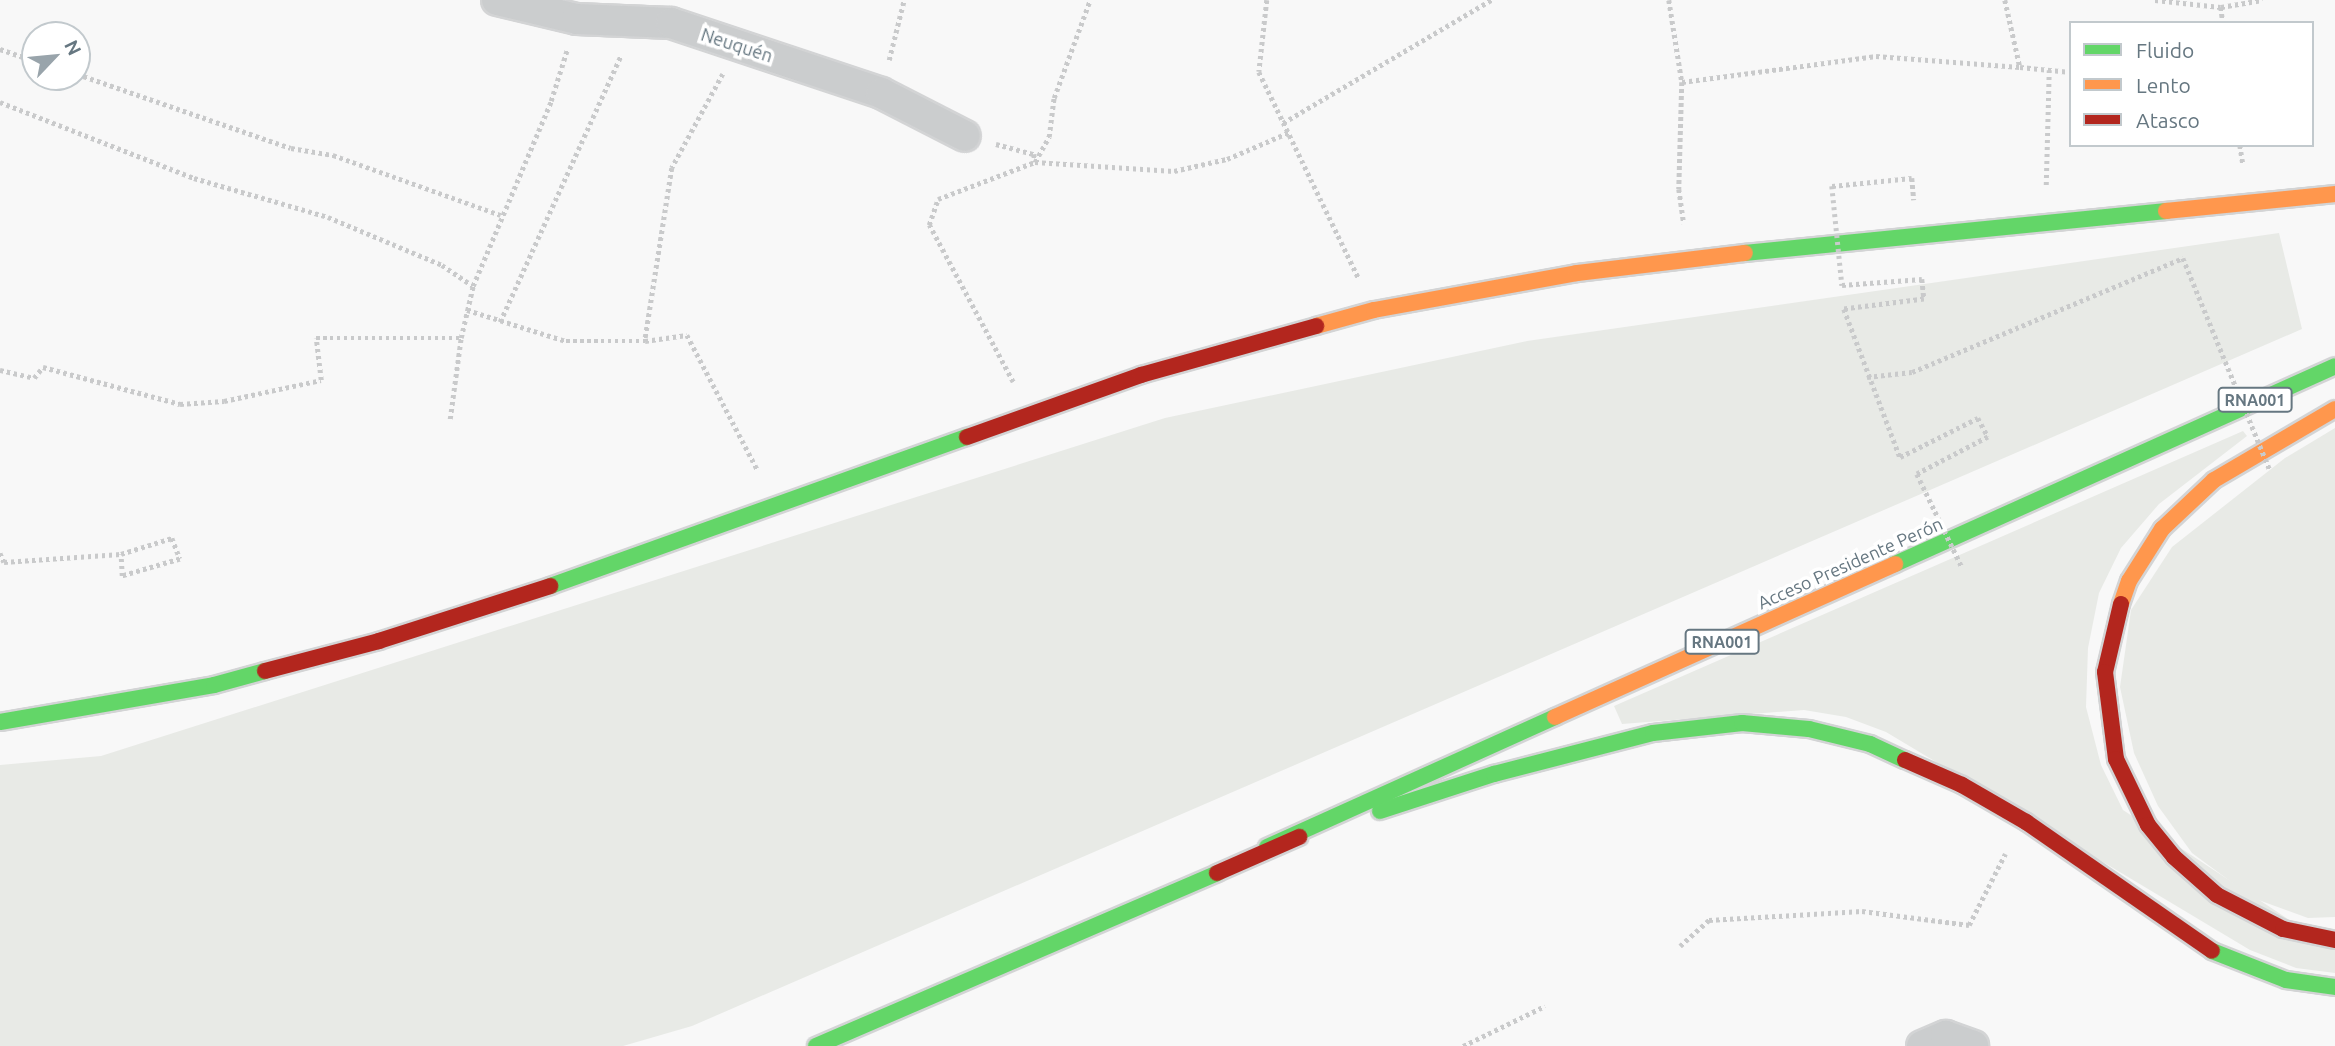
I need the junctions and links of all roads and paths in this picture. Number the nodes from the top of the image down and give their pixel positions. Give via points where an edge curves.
1 (497, 0) edge
2 (904, 0) edge
3 (1090, 0) edge
4 (1267, 0) edge
5 (1491, 0) edge
6 (1669, 0) edge
7 (2005, 0) edge
8 (2155, 0) edge
9 (2262, 0) edge
10 (2221, 7) junction
11 (577, 19) junction
12 (638, 19) junction
13 (2223, 21) edge
14 (738, 46) junction
15 (0, 49) edge
16 (21, 56) edge
17 (2020, 67) junction
18 (2049, 70) junction
19 (2069, 72) edge
20 (91, 79) edge
21 (1682, 82) junction
22 (881, 93) junction
23 (0, 102) edge
24 (1283, 123) junction
25 (1290, 132) junction
26 (965, 136) joint
27 (1035, 162) junction
28 (1912, 178) dead end
29 (2335, 194) edge
30 (501, 215) junction
31 (2045, 223) junction
32 (1688, 259) junction
33 (473, 286) junction
34 (467, 310) junction
35 (1374, 310) junction
36 (500, 322) junction
37 (461, 338) junction
38 (645, 341) junction
39 (2335, 366) edge
40 (0, 370) edge
41 (1867, 377) junction
42 (2335, 409) edge
43 (1030, 413) junction
44 (450, 418) dead end
45 (2270, 470) dead end
46 (776, 505) junction
47 (0, 553) edge
48 (121, 554) junction
49 (1962, 568) dead end
50 (0, 722) edge
51 (2022, 819) junction
52 (1267, 847) junction
53 (2335, 940) edge
54 (1680, 946) dead end
55 (2335, 987) edge
56 (1545, 1006) dead end
57 (816, 1046) edge
58 (1463, 1046) edge
59 (1922, 1046) edge
60 (1973, 1046) edge

1 - 11 street, Neuquén
2 - 22 path
3 - 27 path via 1054,98 1049,137
4 - 24 path via 1259,72
5 - 24 path
6 - 21 path
7 - 17 path
8 - 10 path
9 - 10 path
10 - 13 path
11 - 12 street, Neuquén
11 - 30 path via 551,101
12 - 14 street, Neuquén via 671,23
12 - 36 path
14 - 22 street, Neuquén
14 - 38 path via 672,168
15 - 16 path
17 - 18 path
17 - 21 path via 1876,56
18 - 19 path
18 - 31 path
20 - 30 path via 291,148 333,155
21 - 32 path via 1679,189
22 - 26 street, Neuquén
23 - 33 path via 194,178 328,218 442,265
24 - 25 path
25 - 27 path via 1227,159 1174,171
25 - 35 path
26 - 27 path via 1034,154
27 - 43 path via 938,199 929,225
28 - 41 path, bridge via 1832,186 1842,285 1922,279 1924,299 1844,309
29 - 31 main road
30 - 33 path
31 - 32 main road
32 - 35 main road via 1577,273
33 - 34 path
34 - 36 path
34 - 37 path
35 - 43 main road via 1233,347
36 - 38 path via 566,341
37 - 40 path via 316,338 321,380 224,401 180,404 43,368 34,378
37 - 44 path
38 - 46 path via 687,335
39 - 52 main road, Acceso Presidente Perón / RNA001
41 - 45 path, bridge via 1912,372 2183,258
41 - 49 path, bridge via 1900,457 1978,418 1988,437 1917,474
42 - 53 main road via 2214,480 2162,529 2129,581 2110,636 2105,672 2116,759 2148,825 2174,857 2217,895 2251,915 2283,929
43 - 46 main road
46 - 50 main road via 502,603 379,641 214,685
47 - 48 path via 4,562
48 - 48 path via 172,538 180,558 122,576
51 - 52 main road via 1962,785 1870,744 1809,729 1742,723 1653,733 1599,746 1494,774
51 - 54 path via 1969,925 1862,911 1709,920
51 - 55 main road via 2205,947 2286,980
52 - 57 main road
56 - 58 path
59 - 60 street via 1956,1036

